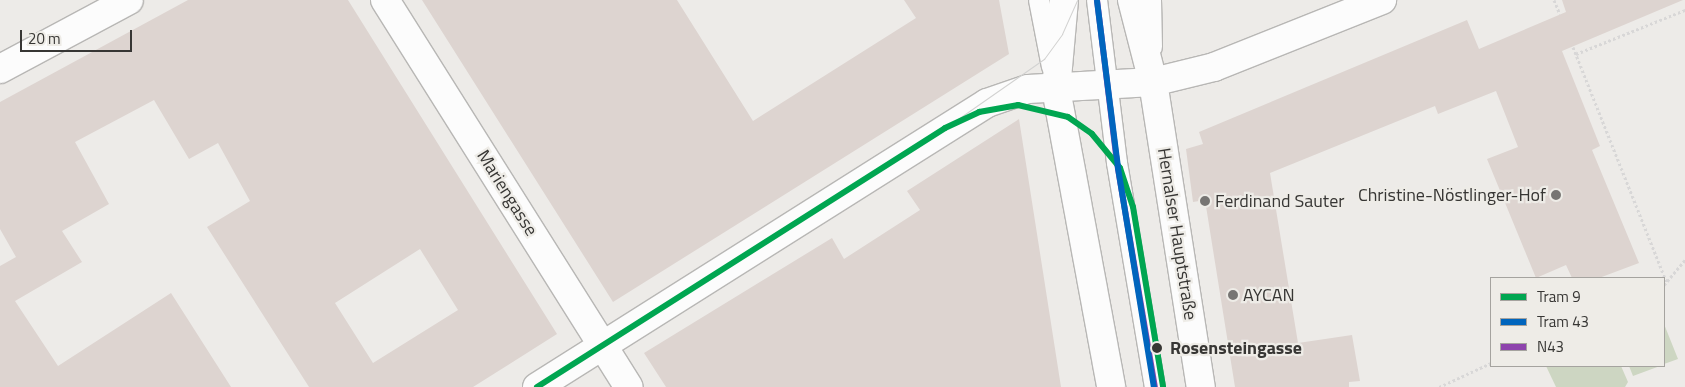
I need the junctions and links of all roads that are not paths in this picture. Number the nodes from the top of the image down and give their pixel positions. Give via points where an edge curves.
1 (129, 0) edge
2 (385, 0) edge
3 (1039, 0) edge
4 (1064, 0) edge
5 (1097, 0) edge
6 (1132, 0) edge
7 (1151, 0) edge
8 (1382, 0) edge
9 (0, 69) edge
10 (1152, 82) junction
11 (1108, 83) junction
12 (1056, 89) junction
13 (603, 345) junction
14 (537, 387) edge
15 (629, 387) edge
16 (1111, 387) edge
17 (1155, 387) edge
18 (1202, 387) edge

1 - 9 street
2 - 13 street, Mariengasse
3 - 12 lane
4 - 12 street
5 - 11 lane
6 - 10 street, Hernalser Hauptstraße
7 - 10 lane, Hernalser Hauptstraße
8 - 10 street via 1214,67
10 - 11 street
10 - 18 street, Hernalser Hauptstraße
11 - 12 street
11 - 17 lane
12 - 13 street via 1016,90 987,103
12 - 16 street
13 - 14 street
13 - 15 street, Mariengasse

